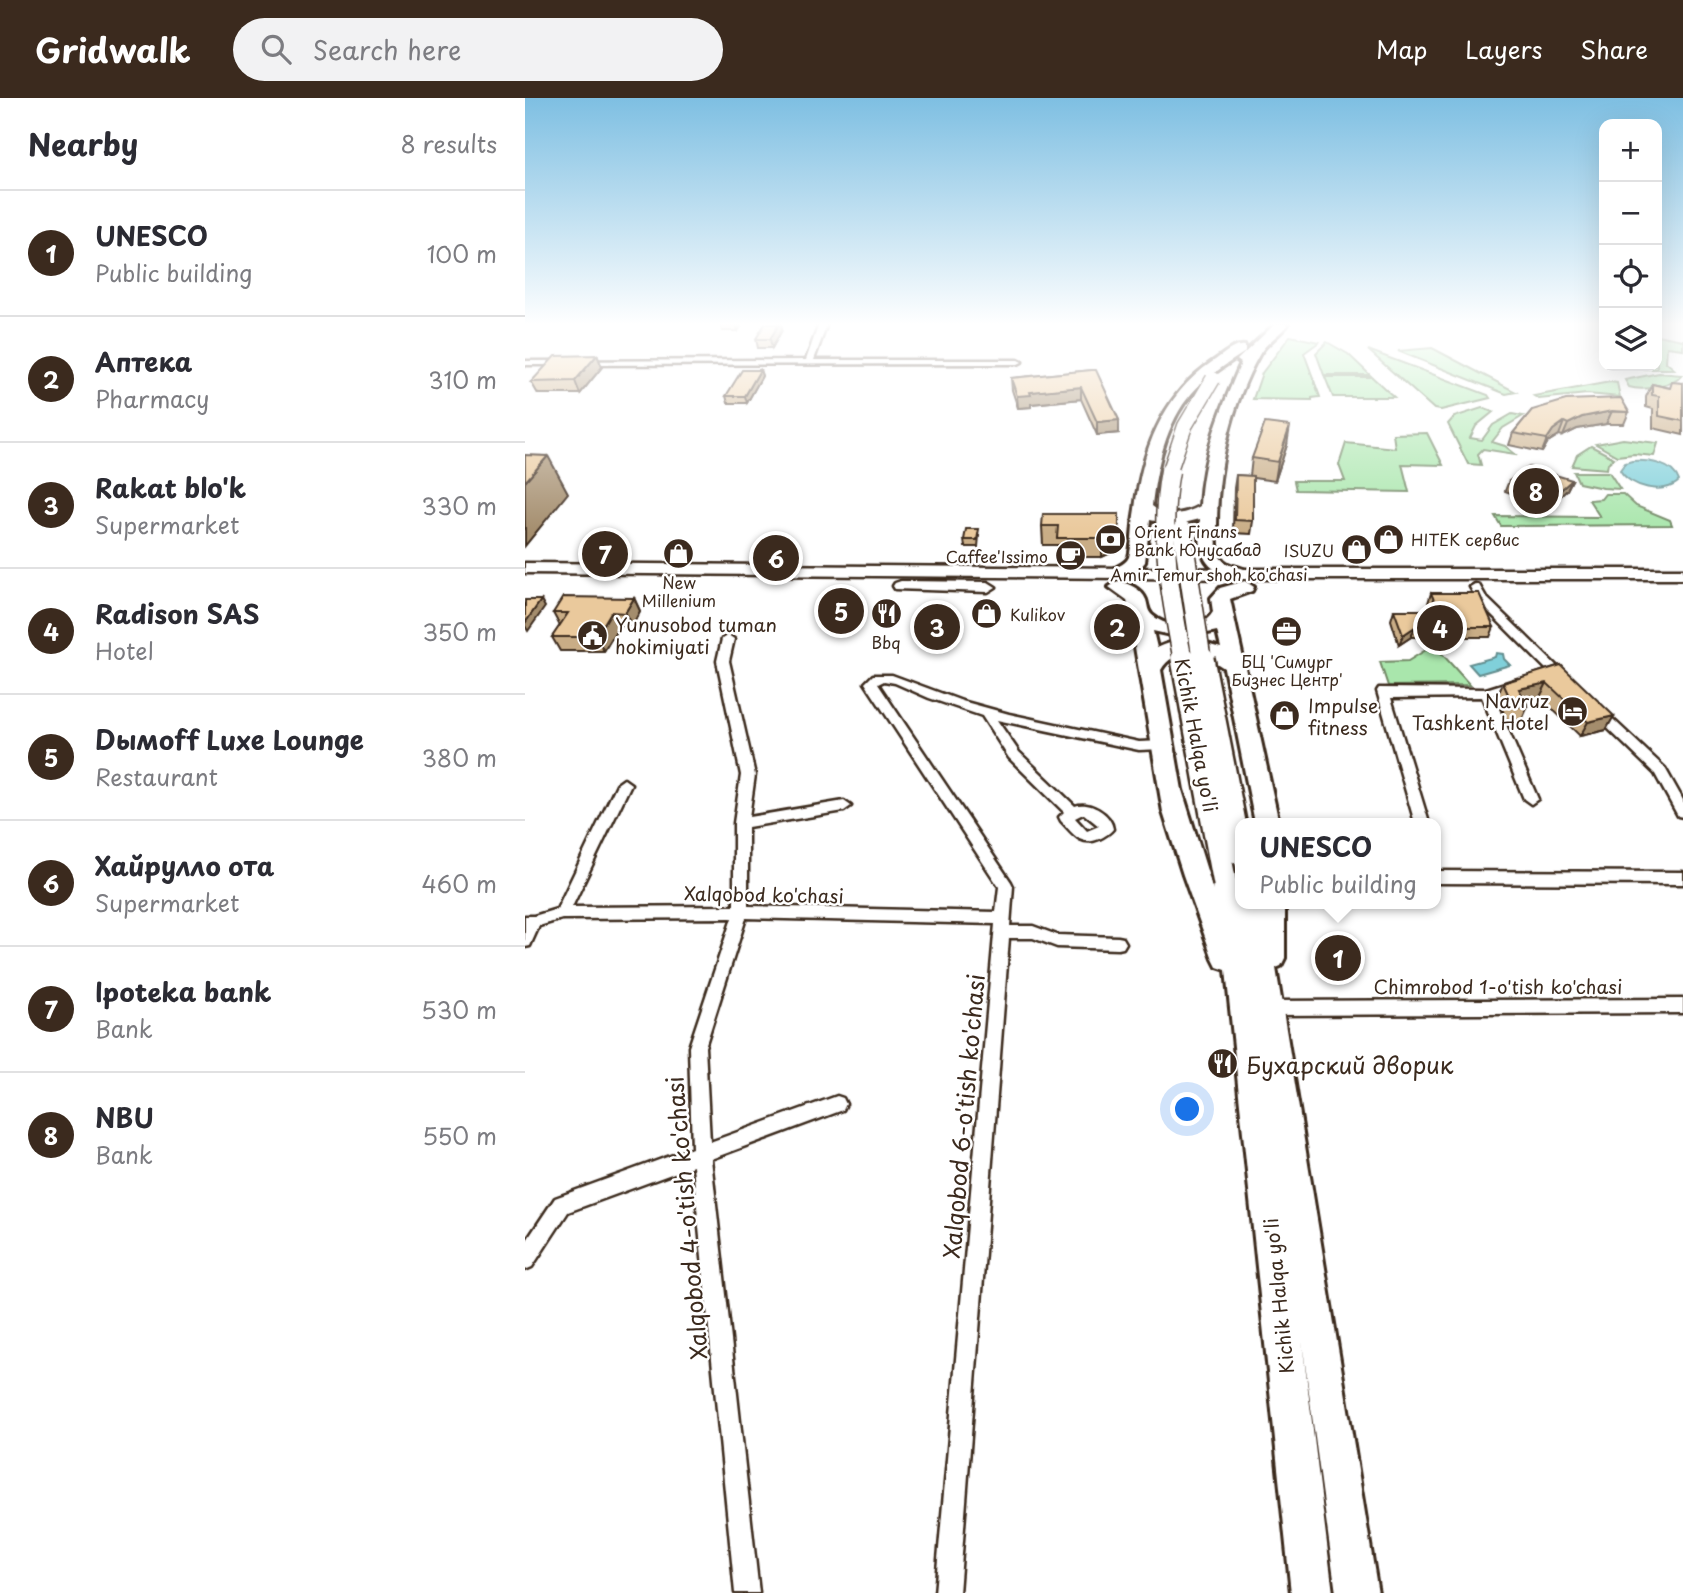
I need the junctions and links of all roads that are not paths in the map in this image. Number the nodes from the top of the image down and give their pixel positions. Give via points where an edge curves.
1 (1184, 394) edge
2 (1207, 394) edge
3 (1213, 394) edge
4 (1233, 394) edge
5 (1143, 506) junction
6 (1207, 509) junction
7 (1139, 542) junction
8 (1210, 550) junction
9 (525, 568) edge
10 (1683, 574) edge
11 (881, 579) junction
12 (1118, 580) junction
13 (1244, 581) junction
14 (1645, 581) junction
15 (525, 582) edge
16 (1475, 587) junction
17 (1683, 587) edge
18 (1223, 612) junction
19 (1140, 614) junction
20 (728, 639) dead end
21 (1234, 665) junction
22 (1152, 667) junction
23 (1545, 676) junction
24 (1486, 693) junction
25 (985, 711) junction
26 (1163, 745) junction
27 (624, 784) dead end
28 (1531, 799) dead end
29 (845, 806) dead end
30 (1683, 812) edge
31 (1072, 813) dead end
32 (1266, 818) edge
33 (1421, 818) edge
34 (741, 823) junction
35 (1235, 828) edge
36 (1441, 874) edge
37 (1683, 878) edge
38 (1250, 909) edge
39 (1271, 909) edge
40 (741, 912) junction
41 (562, 913) junction
42 (530, 922) edge
43 (1004, 925) junction
44 (525, 940) edge
45 (1118, 943) dead end
46 (1683, 1006) edge
47 (1258, 1008) junction
48 (837, 1104) dead end
49 (701, 1154) junction
50 (525, 1260) edge
51 (747, 1593) edge
52 (947, 1593) edge
53 (1312, 1593) edge
54 (1357, 1593) edge

1 - 5 highway via 1158,442
2 - 47 highway, Kichik Halqa yo'li, bridge via 1188,416 1173,460 1167,494 1167,550 1176,622 1226,884
3 - 35 highway, Kichik Halqa yo'li, bridge via 1184,479 1181,512 1194,621
4 - 6 highway via 1211,463
5 - 6 highway via 1153,516 1173,520
5 - 7 highway
6 - 8 highway
7 - 8 highway via 1175,534
7 - 12 highway via 1134,565
8 - 13 highway via 1214,561
9 - 11 main road, Amir Temur shoh ko'chasi
10 - 14 main road, Amir Temur shoh ko'chasi
11 - 12 main road, Amir Temur shoh ko'chasi
11 - 15 main road, Amir Temur shoh ko'chasi
12 - 13 main road, Amir Temur shoh ko'chasi
12 - 19 highway via 1133,595
13 - 14 main road, Amir Temur shoh ko'chasi
13 - 16 main road, Amir Temur shoh ko'chasi
13 - 18 highway via 1220,598
14 - 16 main road, Amir Temur shoh ko'chasi
14 - 17 main road, Amir Temur shoh ko'chasi
16 - 23 street
18 - 19 highway via 1211,626 1179,632 1154,627
18 - 21 highway
19 - 22 highway
20 - 34 street, Xalqobod 4-o'tish ko'chasi via 723,661 748,775
21 - 22 highway via 1217,653 1189,648 1163,652
21 - 32 highway
22 - 26 highway
23 - 24 street
23 - 30 street via 1580,694 1660,771
24 - 28 street
24 - 33 street via 1384,693
25 - 26 street via 1139,746
25 - 31 street via 1014,755
25 - 43 street, Xalqobod 6-o'tish ko'chasi via 895,678 877,678 871,683 1006,886
26 - 47 highway via 1182,836
27 - 41 street
29 - 34 street
34 - 40 street, Xalqobod 4-o'tish ko'chasi
36 - 37 street
38 - 47 highway, Kichik Halqa yo'li
39 - 47 highway
40 - 41 street, Xalqobod ko'chasi
40 - 43 street, Xalqobod ko'chasi
40 - 49 street, Xalqobod 4-o'tish ko'chasi via 697,1047
41 - 42 street, Xalqobod ko'chasi
42 - 44 street
43 - 45 street, Xalqobod ko'chasi via 1057,941
43 - 52 street, Xalqobod 6-o'tish ko'chasi
46 - 47 street, Chimrobod 1-o'tish ko'chasi
47 - 53 highway, Kichik Halqa yo'li
47 - 54 highway, Kichik Halqa yo'li
48 - 49 street
49 - 50 street via 562,1205
49 - 51 street, Xalqobod 4-o'tish ko'chasi

